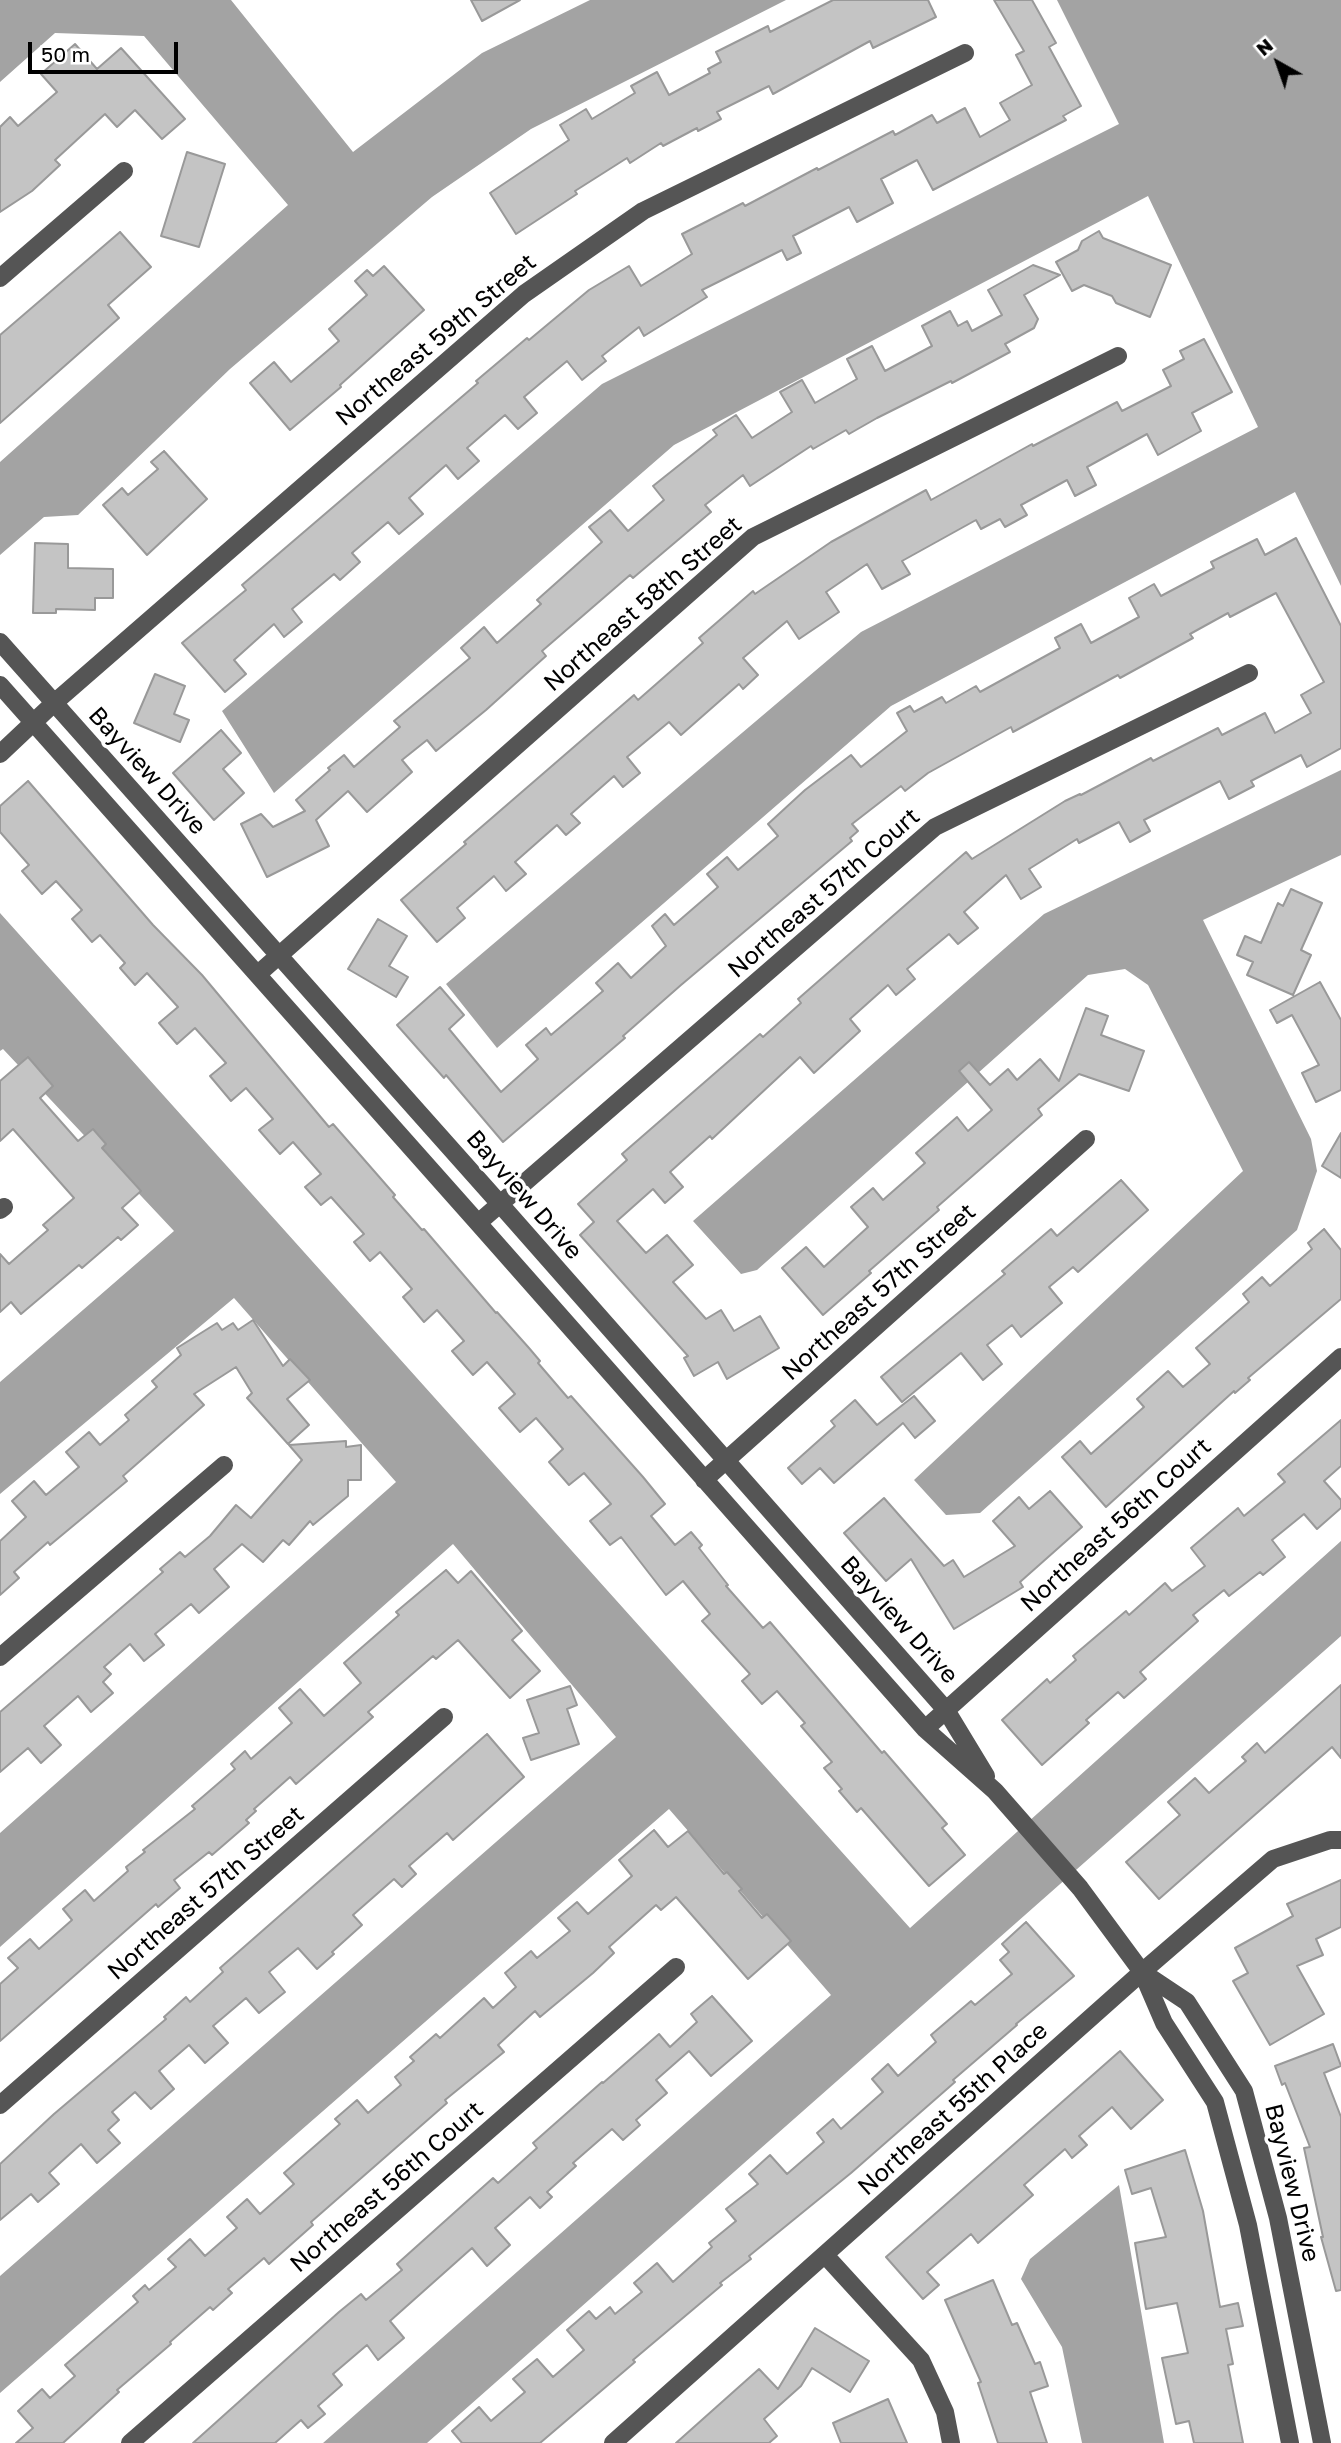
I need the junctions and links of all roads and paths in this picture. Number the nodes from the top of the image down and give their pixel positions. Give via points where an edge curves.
1 (965, 54) dead end
2 (124, 171) dead end
3 (0, 278) edge
4 (1118, 356) dead end
5 (0, 642) edge
6 (1249, 673) dead end
7 (0, 685) edge
8 (54, 703) junction
9 (33, 722) junction
10 (0, 754) edge
11 (161, 824) junction
12 (140, 842) junction
13 (279, 955) junction
14 (257, 974) junction
15 (377, 1066) junction
16 (355, 1084) junction
17 (1086, 1139) dead end
18 (500, 1204) junction
19 (478, 1223) junction
20 (605, 1324) junction
21 (583, 1343) junction
22 (1341, 1357) edge
23 (726, 1462) junction
24 (224, 1465) dead end
25 (704, 1480) junction
26 (838, 1589) junction
27 (817, 1608) junction
28 (0, 1657) edge
29 (946, 1710) junction
30 (444, 1717) dead end
31 (925, 1729) junction
32 (995, 1791) junction
33 (1341, 1840) edge
34 (676, 1967) dead end
35 (1142, 1972) junction
36 (1244, 2091) junction
37 (1215, 2102) junction
38 (0, 2105) edge
39 (1280, 2226) junction
40 (1249, 2234) junction
41 (825, 2256) junction
42 (1306, 2363) junction
43 (1276, 2369) junction
44 (1320, 2434) edge
45 (1289, 2438) edge
46 (130, 2443) edge
47 (613, 2443) edge
48 (951, 2443) edge

1 - 8 street, Northeast 59th Street via 643,211 524,294
2 - 3 street
4 - 13 street, Northeast 58th Street via 753,537
5 - 8 street, Bayview Drive
6 - 18 street, Northeast 57th Court via 935,827
7 - 9 street, Bayview Drive
8 - 9 street, Northeast 59th Street
8 - 11 street, Bayview Drive
9 - 10 street, Northeast 59th Street
9 - 12 street, Bayview Drive
11 - 12 street
11 - 13 street, Bayview Drive
12 - 14 street, Bayview Drive
13 - 14 street, Northeast 58th Street
13 - 15 street, Bayview Drive
14 - 16 street, Bayview Drive
15 - 16 street
15 - 18 street, Bayview Drive
16 - 19 street, Bayview Drive
17 - 23 street, Northeast 57th Street
18 - 19 street, Northeast 57th Court
18 - 20 street, Bayview Drive
19 - 21 street, Bayview Drive
20 - 21 street
20 - 23 street, Bayview Drive
21 - 25 street, Bayview Drive
22 - 29 street, Northeast 56th Court
23 - 25 street, Northeast 57th Street
23 - 26 street, Bayview Drive
24 - 28 street
25 - 27 street, Bayview Drive
26 - 27 street
26 - 29 street, Bayview Drive
27 - 31 street, Bayview Drive
29 - 31 street, Northeast 56th Court
29 - 32 street, Bayview Drive
30 - 38 street, Northeast 57th Street
31 - 32 street, Bayview Drive
32 - 35 street, Bayview Drive via 1080,1888
33 - 35 street, Northeast 55th Place via 1273,1859
34 - 46 street, Northeast 56th Court
35 - 36 street, Bayview Drive via 1187,2002
35 - 37 street, Bayview Drive via 1164,2023
35 - 41 street, Northeast 55th Place
36 - 37 street
36 - 39 street, Bayview Drive
37 - 40 street, Bayview Drive
39 - 40 street
39 - 42 street, Bayview Drive
40 - 43 street, Bayview Drive
41 - 47 street, Northeast 55th Place
41 - 48 street via 921,2360 945,2412
42 - 43 street
42 - 44 street, Bayview Drive
43 - 45 street, Bayview Drive
44 - 45 street

